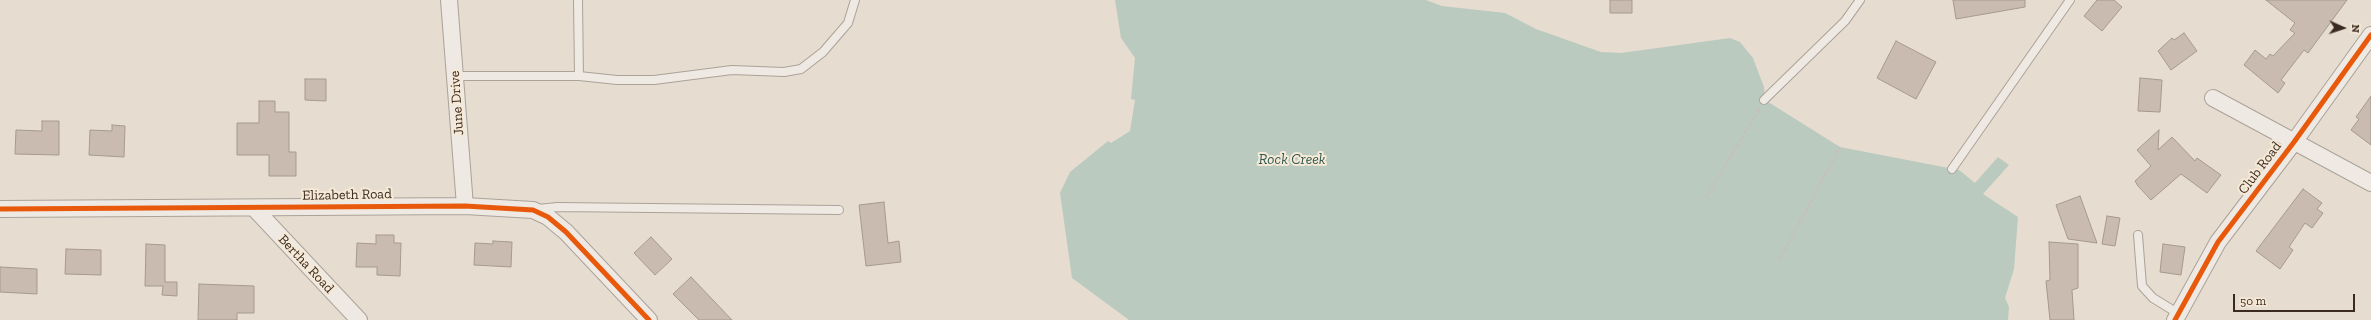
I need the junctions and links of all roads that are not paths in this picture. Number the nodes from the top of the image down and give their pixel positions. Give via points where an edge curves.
1 (448, 0) edge
2 (578, 0) edge
3 (855, 0) edge
4 (1860, 0) edge
5 (2070, 0) edge
6 (2371, 34) edge
7 (455, 76) junction
8 (579, 76) junction
9 (2213, 98) dead end
10 (1764, 100) road end
11 (2294, 142) junction
12 (1952, 169) dead end
13 (2371, 183) edge
14 (465, 206) junction
15 (254, 208) junction
16 (0, 209) edge
17 (533, 210) junction
18 (839, 210) dead end
19 (2138, 235) dead end
20 (2177, 317) edge
21 (359, 320) edge
22 (649, 320) edge

1 - 7 street, June Drive
2 - 8 lane
3 - 8 lane via 848,23 823,52 801,69 784,72 732,70 654,80
4 - 10 lane via 1845,21
5 - 12 lane
6 - 11 street, Club Road
7 - 8 lane
7 - 14 street, June Drive
9 - 11 street
11 - 13 street
11 - 20 street, Club Road via 2218,242
14 - 15 street, Elizabeth Road
14 - 17 street, Elizabeth Road
15 - 16 street, Elizabeth Road
15 - 21 street, Bertha Road
17 - 18 lane via 557,207
17 - 22 street, Elizabeth Road via 548,217 566,232
19 - 20 lane via 2142,286

